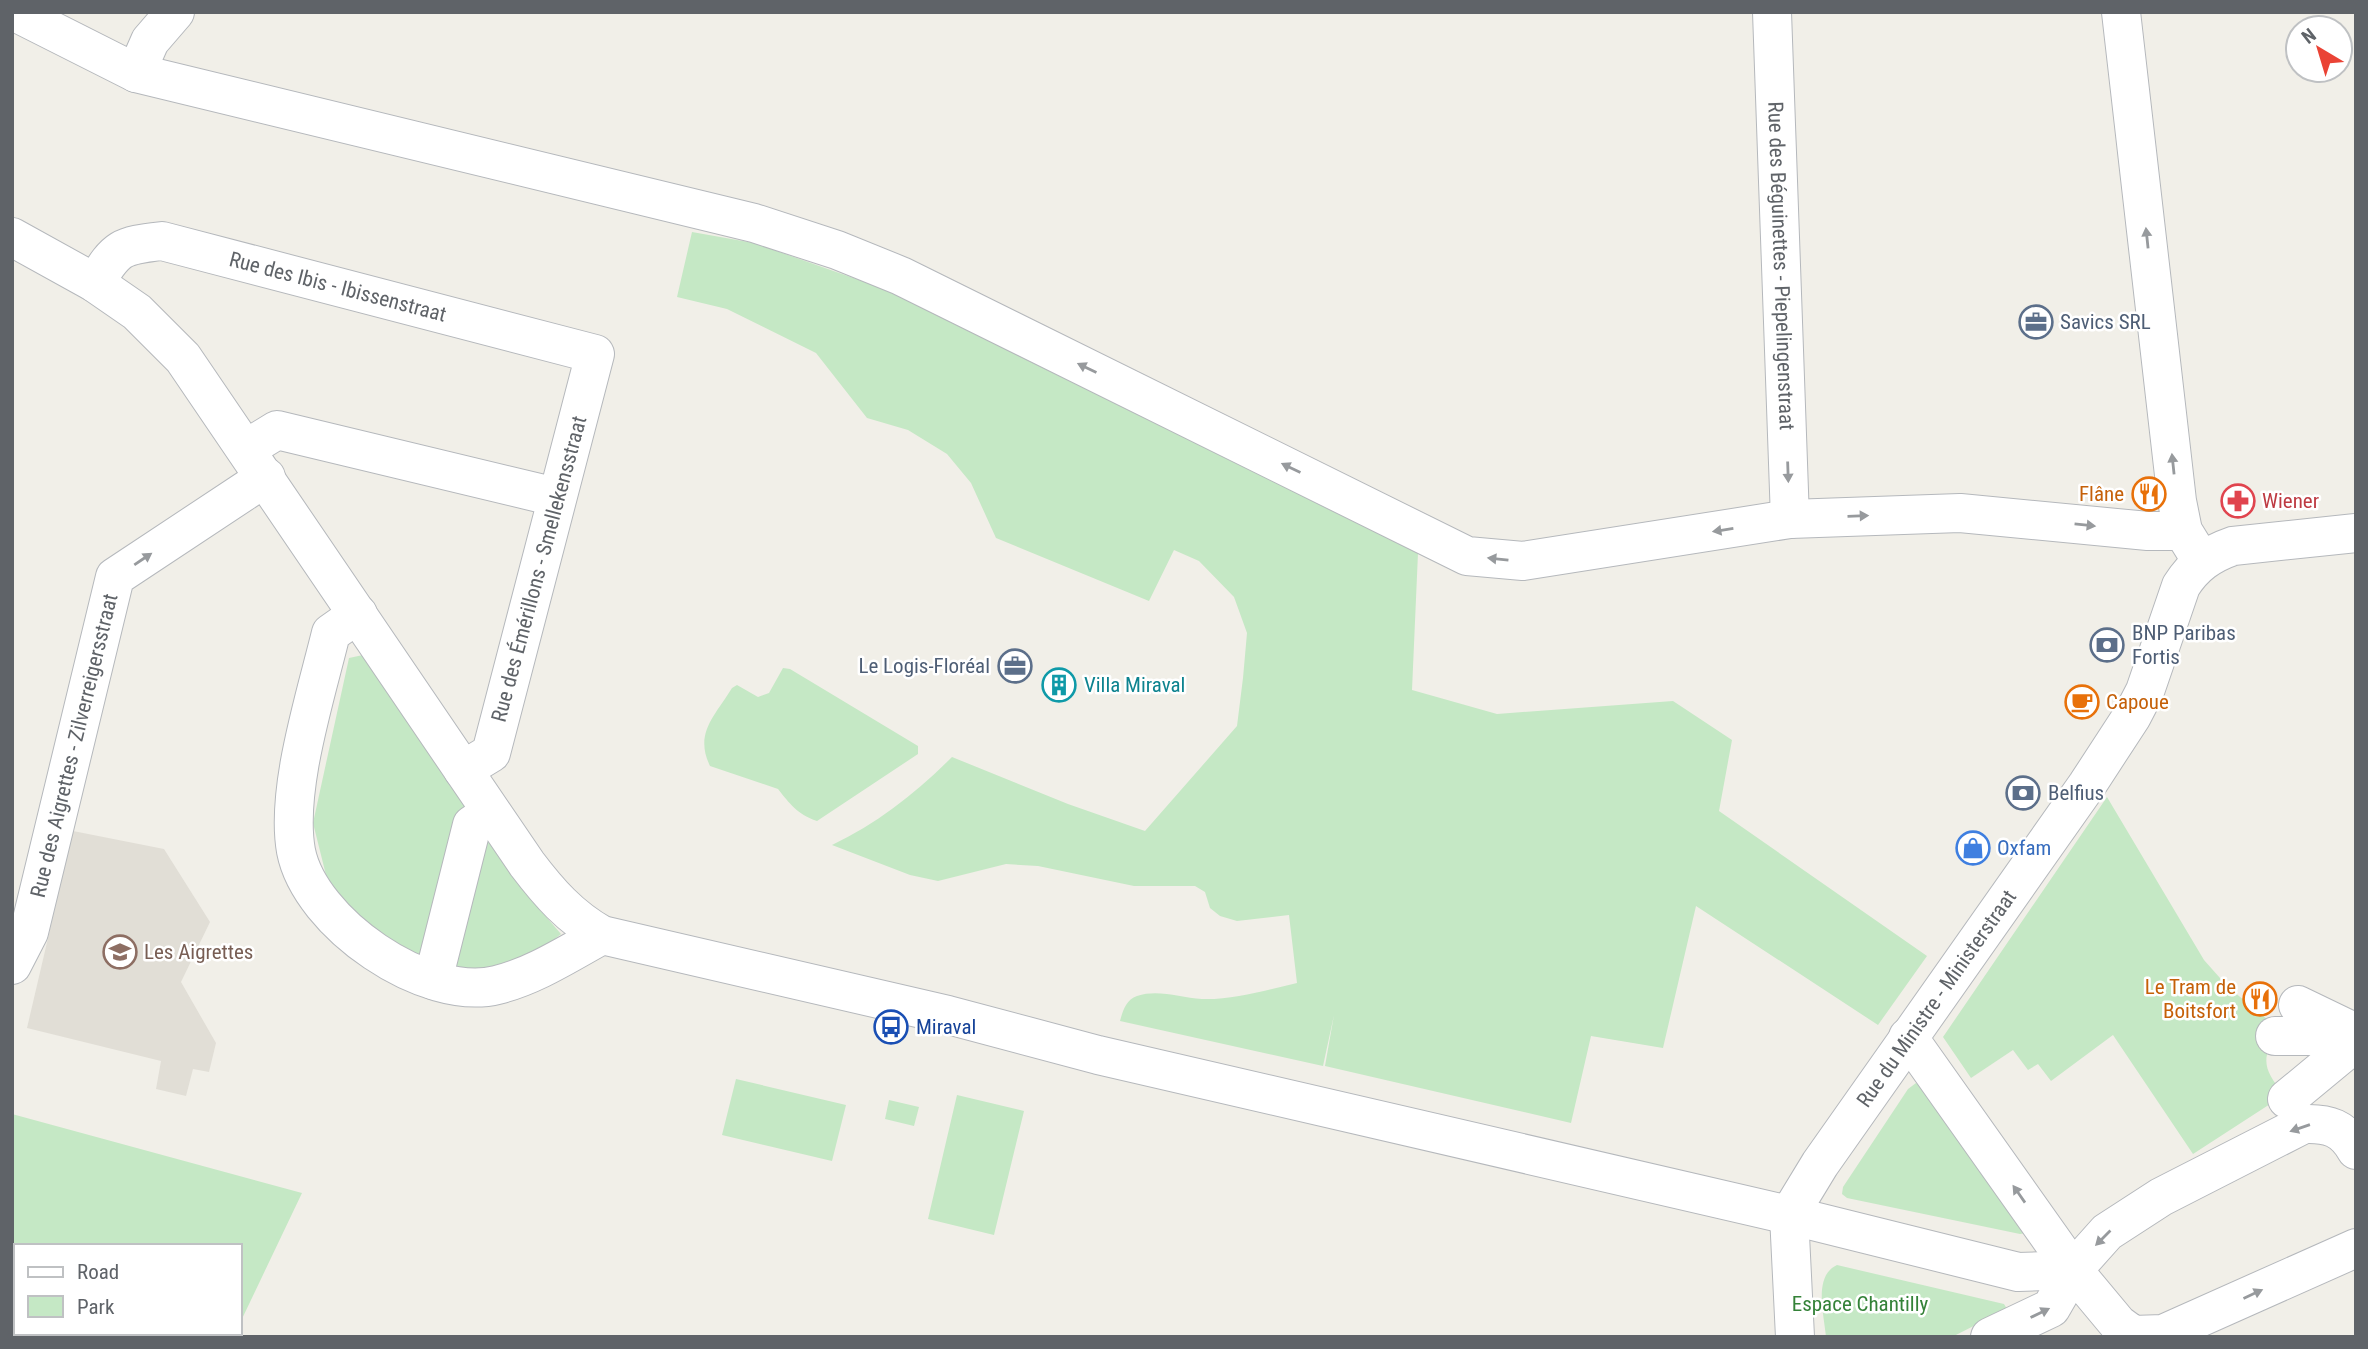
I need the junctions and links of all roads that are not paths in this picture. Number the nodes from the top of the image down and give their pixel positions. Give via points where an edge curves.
1 (15, 12) edge
2 (175, 12) edge
3 (1772, 12) edge
4 (2121, 12) edge
5 (136, 73) junction
6 (14, 239) edge
7 (95, 283) junction
8 (595, 354) joint
9 (256, 463) junction
10 (556, 497) junction
11 (1790, 519) junction
12 (2356, 533) edge
13 (2192, 546) junction
14 (358, 614) junction
15 (463, 770) junction
16 (491, 812) junction
17 (602, 935) junction
18 (12, 965) edge
19 (433, 979) junction
20 (2298, 1005) dead end
21 (2356, 1035) edge
22 (2275, 1036) dead end
23 (1908, 1037) junction
24 (2356, 1042) edge
25 (2287, 1099) dead end
26 (2356, 1150) edge
27 (1789, 1215) junction
28 (2356, 1248) edge
29 (2073, 1270) junction
30 (2172, 1331) edge
31 (1795, 1337) edge
32 (1990, 1337) edge

1 - 5 street
2 - 5 street via 150,41
3 -> 11 street, Rue des Béguinettes - Piepelingenstraat
13 -> 4 street via 2177,500
11 -> 5 street via 1523,561 1467,556 901,276 836,250 754,223
6 - 7 street
7 - 8 street, Rue des Ibis - Ibissenstraat via 127,245 162,242
7 - 9 street via 137,312 183,358
8 - 10 street, Rue des Émérillons - Smellekensstraat
9 - 10 street, Rue des Aigrettes - Zilverreigersstraat via 277,430
9 - 14 street
18 -> 9 street, Rue des Aigrettes - Zilverreigersstraat via 29,932 115,577
10 - 15 street, Rue des Émérillons - Smellekensstraat via 491,753
11 -> 13 street via 1960,513 2148,531
12 - 13 street
13 - 23 street, Rue du Ministre - Ministerstraat via 2145,691 2087,785
14 - 15 street
14 - 19 street via 331,633 293,809 296,852 313,889 344,926 388,961
15 - 16 street
16 - 17 street via 553,898
16 - 19 street via 472,825
17 - 19 street via 496,986 467,988
17 - 27 street
20 - 21 street
21 - 22 street
23 - 27 street, Rue du Ministre - Ministerstraat
29 -> 23 street
24 - 25 street
26 -> 29 street via 2339,1129 2323,1123 2304,1124 2161,1197 2107,1233
27 - 29 street via 2018,1272
27 - 31 street
30 -> 28 street
29 - 30 street via 2118,1324 2133,1335
32 -> 29 street via 2051,1308

